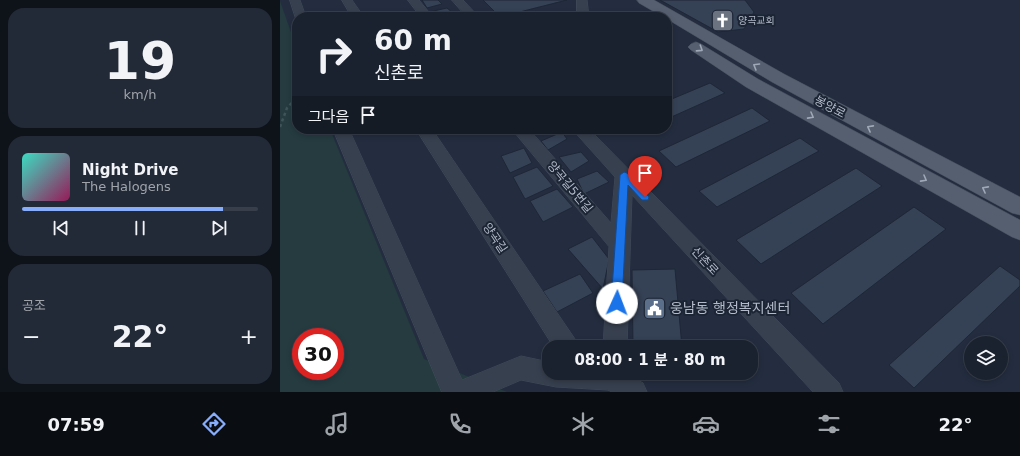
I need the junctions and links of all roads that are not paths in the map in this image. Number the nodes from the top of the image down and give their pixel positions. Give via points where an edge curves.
1 (294, 0) edge
2 (347, 0) edge
3 (413, 0) edge
4 (457, 0) edge
5 (582, 0) edge
6 (639, 2) edge
7 (298, 12) edge
8 (355, 12) edge
9 (423, 12) edge
10 (468, 12) edge
11 (583, 12) edge
12 (648, 12) edge
13 (657, 12) edge
14 (672, 20) edge
15 (672, 30) edge
16 (343, 134) edge
17 (427, 134) edge
18 (524, 134) edge
19 (587, 134) edge
20 (624, 175) junction
21 (1020, 207) edge
22 (1020, 231) edge
23 (619, 245) junction
24 (562, 340) edge
25 (615, 340) edge
26 (542, 372) edge
27 (617, 380) edge
28 (455, 392) edge
29 (463, 392) edge
30 (634, 392) edge
31 (830, 392) edge

1 - 7 street
2 - 8 street
3 - 9 street
4 - 10 street
5 - 11 street
6 - 12 main road, 봉양로
13 -> 6 main road, 봉양로
21 -> 14 main road, 봉양로
15 -> 22 main road, 봉양로 via 752,83
16 - 28 street
17 - 24 street, 양곡길
18 - 23 street, 양곡길5번길
19 - 20 street, 신촌로
20 - 23 street
20 - 31 street, 신촌로
23 - 25 street
26 - 29 street via 520,368
27 - 30 street

